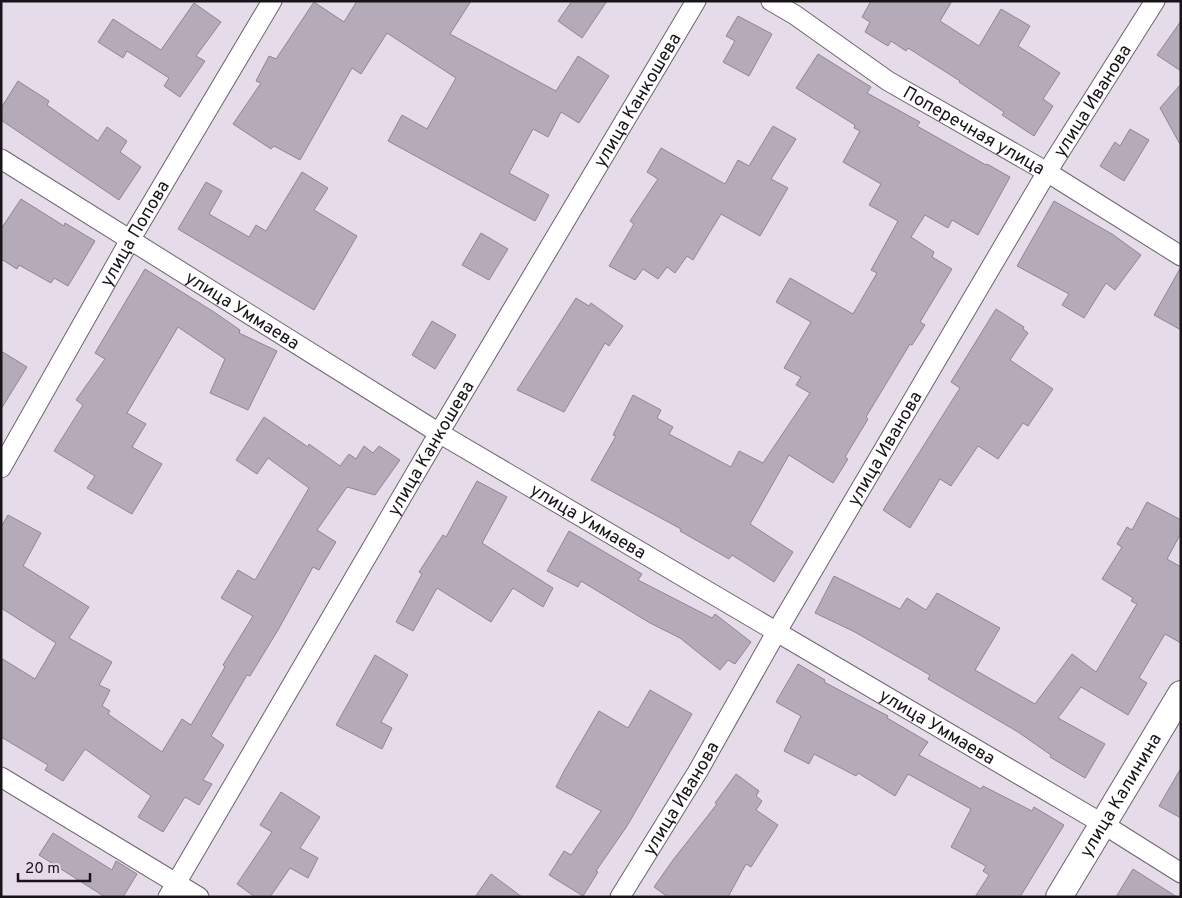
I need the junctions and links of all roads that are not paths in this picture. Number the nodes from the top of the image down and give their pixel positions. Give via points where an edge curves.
1 (272, 1) edge
2 (696, 1) edge
3 (771, 1) edge
4 (1155, 1) edge
5 (1, 159) edge
6 (1046, 172) junction
7 (130, 240) junction
8 (1181, 256) edge
9 (439, 433) junction
10 (1, 468) edge
11 (777, 631) junction
12 (1181, 694) edge
13 (1, 776) edge
14 (1104, 824) junction
15 (1181, 874) edge
16 (172, 890) edge
17 (199, 897) edge
18 (620, 897) edge
19 (1059, 897) edge

1 - 7 street, улица Попова
2 - 9 street, улица Канкошева
3 - 6 street, Поперечная улица via 888,81
4 - 6 street, улица Иванова
5 - 7 street, улица Уммаева
6 - 8 street, Поперечная улица
6 - 11 street, улица Иванова
7 - 9 street, улица Уммаева
7 - 10 street, улица Попова
9 - 11 street, улица Уммаева
9 - 16 street, улица Канкошева
11 - 14 street, улица Уммаева
11 - 18 street, улица Иванова via 698,771
12 - 14 street, улица Калинина
13 - 16 street
14 - 15 street, улица Уммаева
14 - 19 street, улица Калинина
16 - 17 street

